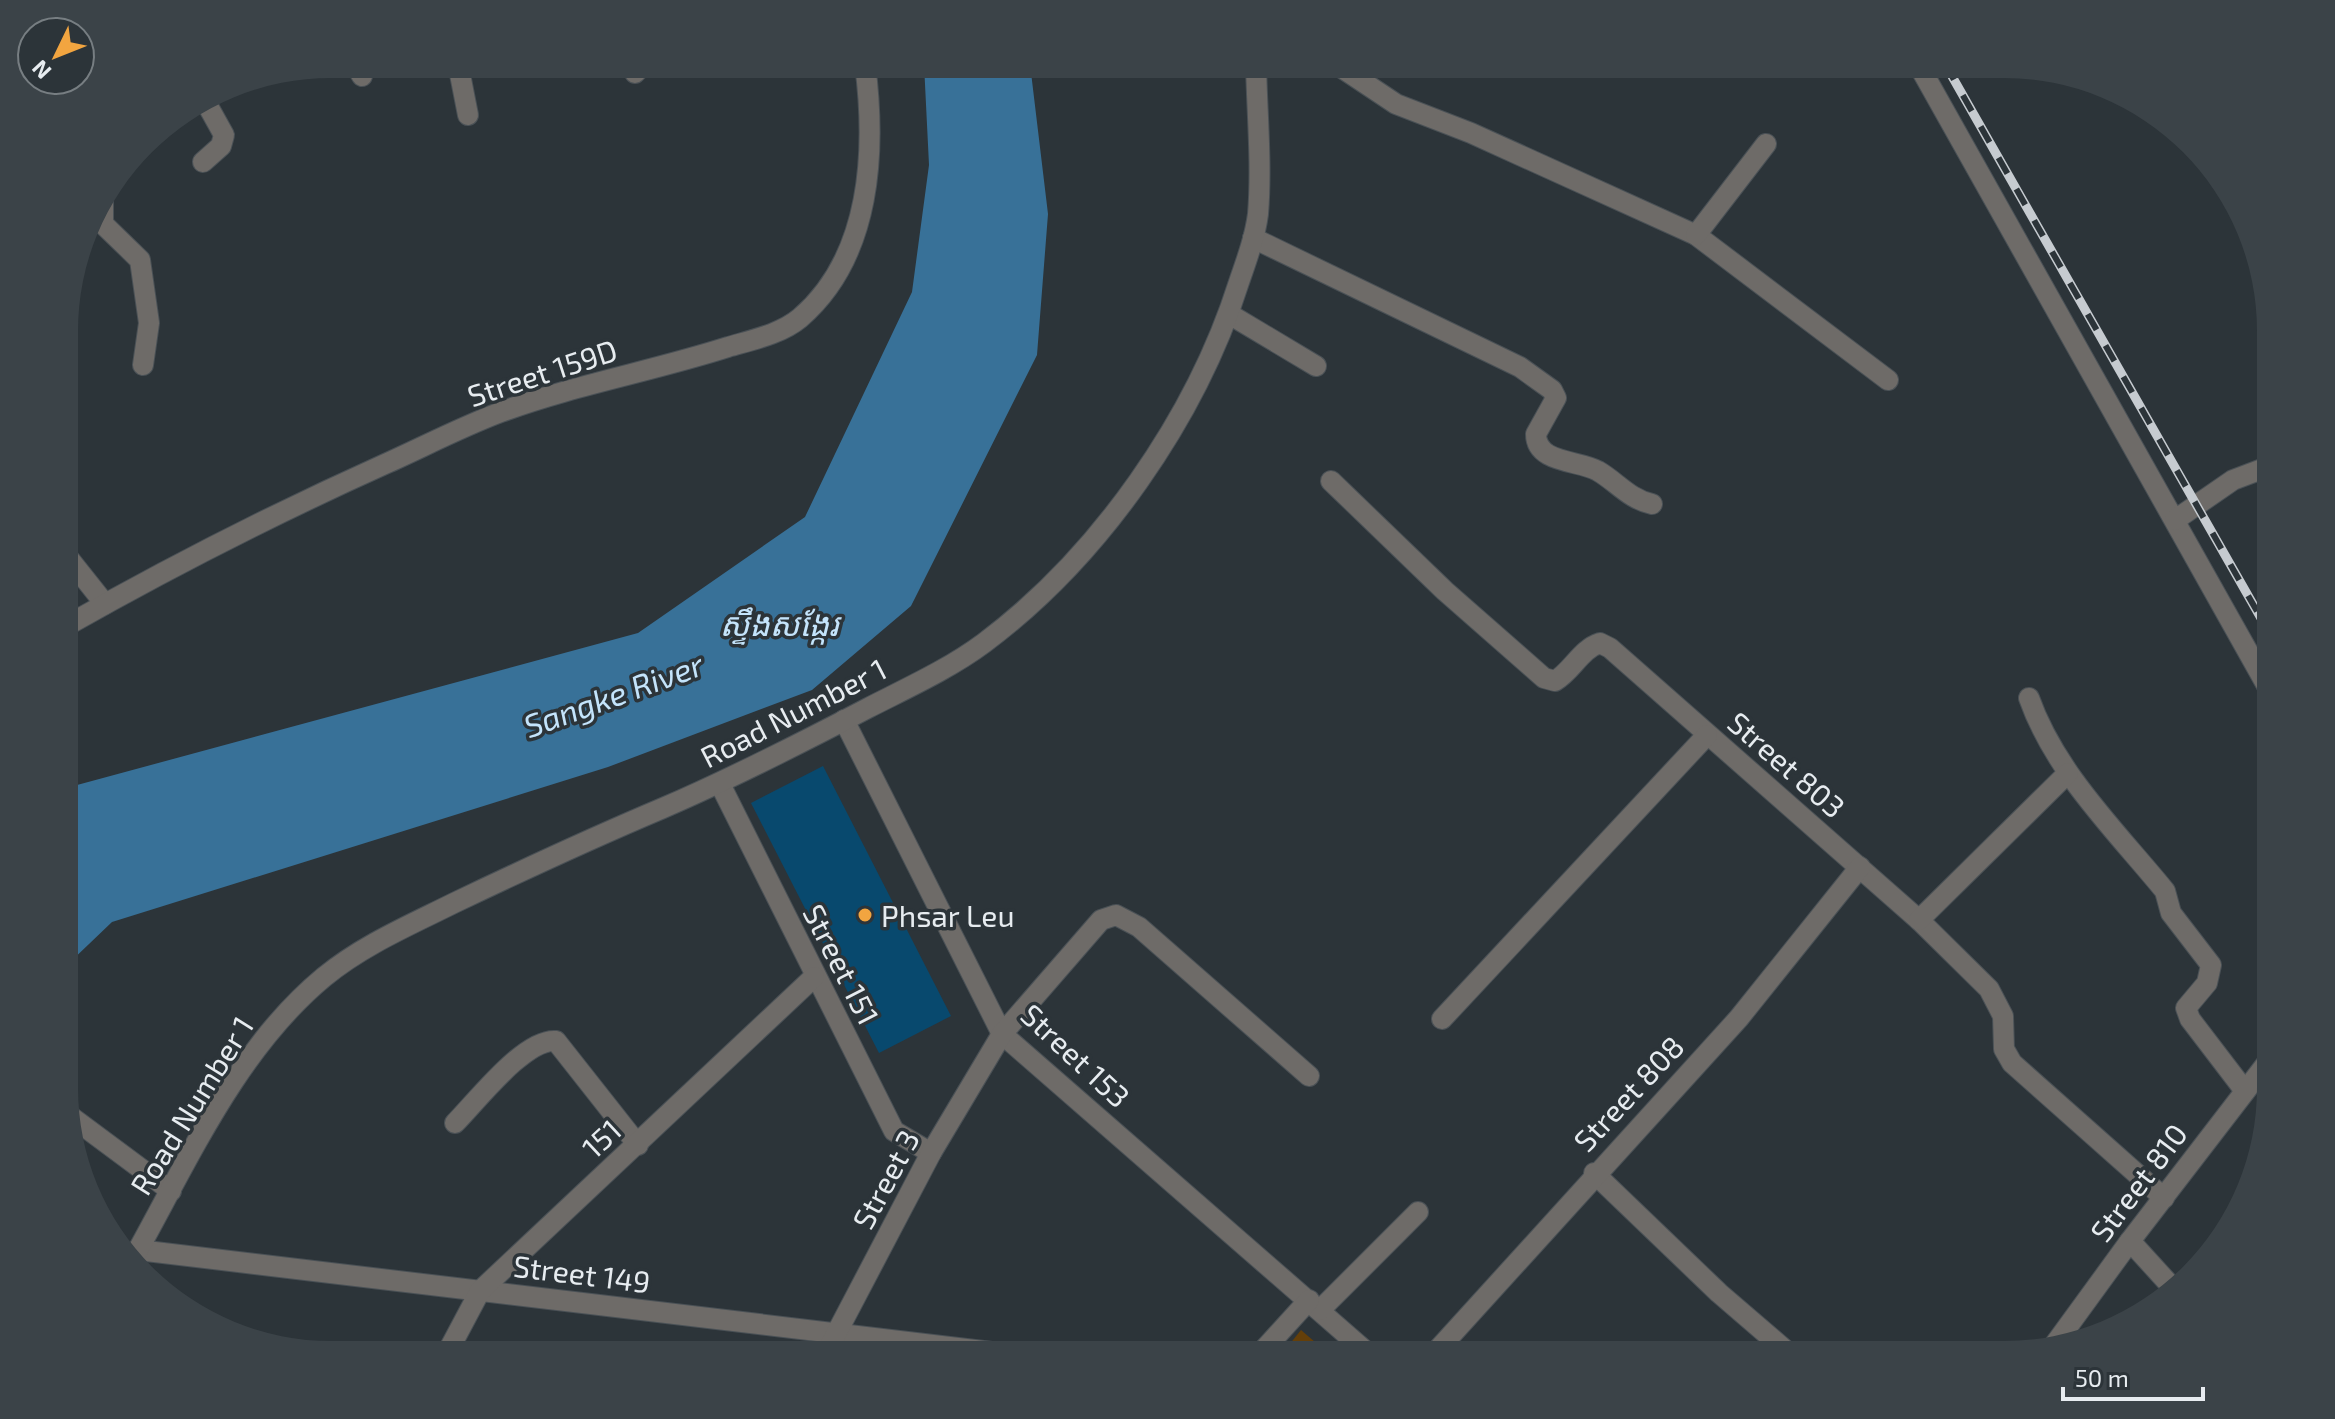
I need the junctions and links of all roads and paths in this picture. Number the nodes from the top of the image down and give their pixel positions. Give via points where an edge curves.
1 (1256, 78) edge
2 (1358, 78) edge
3 (1926, 78) edge
4 (461, 79) edge
5 (866, 79) edge
6 (210, 109) edge
7 (468, 115) dead end
8 (1766, 144) dead end
9 (203, 162) dead end
10 (103, 222) edge
11 (1696, 235) junction
12 (1253, 238) junction
13 (1229, 314) junction
14 (143, 365) dead end
15 (1316, 366) dead end
16 (1888, 380) dead end
17 (2256, 471) edge
18 (1331, 481) dead end
19 (1652, 504) dead end
20 (2175, 520) junction
21 (78, 570) edge
22 (105, 604) junction
23 (78, 619) edge
24 (2256, 666) edge
25 (2029, 698) dead end
26 (844, 720) junction
27 (1707, 735) junction
28 (2068, 773) junction
29 (720, 784) junction
30 (1860, 867) junction
31 (1919, 920) junction
32 (814, 977) junction
33 (1442, 1019) dead end
34 (1002, 1034) junction
35 (1309, 1076) dead end
36 (2256, 1077) edge
37 (2245, 1091) junction
38 (455, 1123) dead end
39 (81, 1124) edge
40 (638, 1145) junction
41 (931, 1153) junction
42 (1594, 1173) junction
43 (171, 1191) junction
44 (2164, 1198) junction
45 (1418, 1212) dead end
46 (2130, 1241) junction
47 (138, 1251) edge
48 (141, 1255) edge
49 (2167, 1281) edge
50 (480, 1291) junction
51 (1314, 1305) junction
52 (837, 1333) junction
53 (2062, 1334) edge
54 (1275, 1340) edge
55 (1354, 1340) edge
56 (1446, 1340) edge
57 (1774, 1340) edge
58 (453, 1341) edge
59 (833, 1341) edge
60 (900, 1341) edge

1 - 12 street, Road Number 1 via 1258,212
2 - 11 street via 1396,104
3 - 20 street
4 - 7 street
5 - 22 street, Street 159D via 871,141 862,212 844,257 799,319 772,334 501,412 270,516
6 - 9 street via 224,135 221,146
8 - 11 street
10 - 14 street via 140,260 149,323
11 - 16 street
12 - 13 street, Road Number 1
12 - 19 street via 1520,367 1556,398 1536,434 1539,445 1553,458 1597,470 1637,500
13 - 15 street
13 - 26 street, Road Number 1 via 1200,382 1161,448 1075,557 982,644
17 - 20 street via 2233,480
18 - 27 street, Street 803 via 1544,678 1555,681 1566,675 1590,646 1600,643
20 - 24 street
21 - 22 street
22 - 23 street, Street 159D
25 - 28 street
26 - 29 street, Road Number 1
26 - 34 street, Street 153
27 - 30 street, Street 803
27 - 33 street
28 - 31 street
28 - 37 street via 2165,891 2171,913 2211,965 2207,983 2186,1008
29 - 32 street, Street 151
29 - 43 street, Road Number 1 via 491,885 361,950 329,973 260,1043
30 - 31 street, Street 803
30 - 42 street, Street 808 via 1739,1018
31 - 44 street, Street 803 via 1998,1001 2004,1049 2012,1063
32 - 40 street, 151
32 - 41 street, Street 151 via 894,1131
34 - 35 street, Street 3 via 1101,920 1116,915 1139,927
34 - 41 street, Street 3
34 - 51 street, Street 153
36 - 37 street, Street 810
37 - 44 street, Street 810
38 - 40 street via 521,1055 544,1040 556,1041
39 - 43 street
40 - 50 street, 151
41 - 52 street, Street 3
42 - 56 street, Street 808
42 - 57 street
43 - 47 street, Road Number 1
44 - 46 street, Street 810
45 - 51 street
46 - 49 street
46 - 53 street, Street 810
48 - 50 street, Street 149
50 - 52 street, Street 149
50 - 58 street, 151
51 - 54 street
51 - 55 street, Street 153
52 - 59 street, Street 3
52 - 60 street, Street 149

